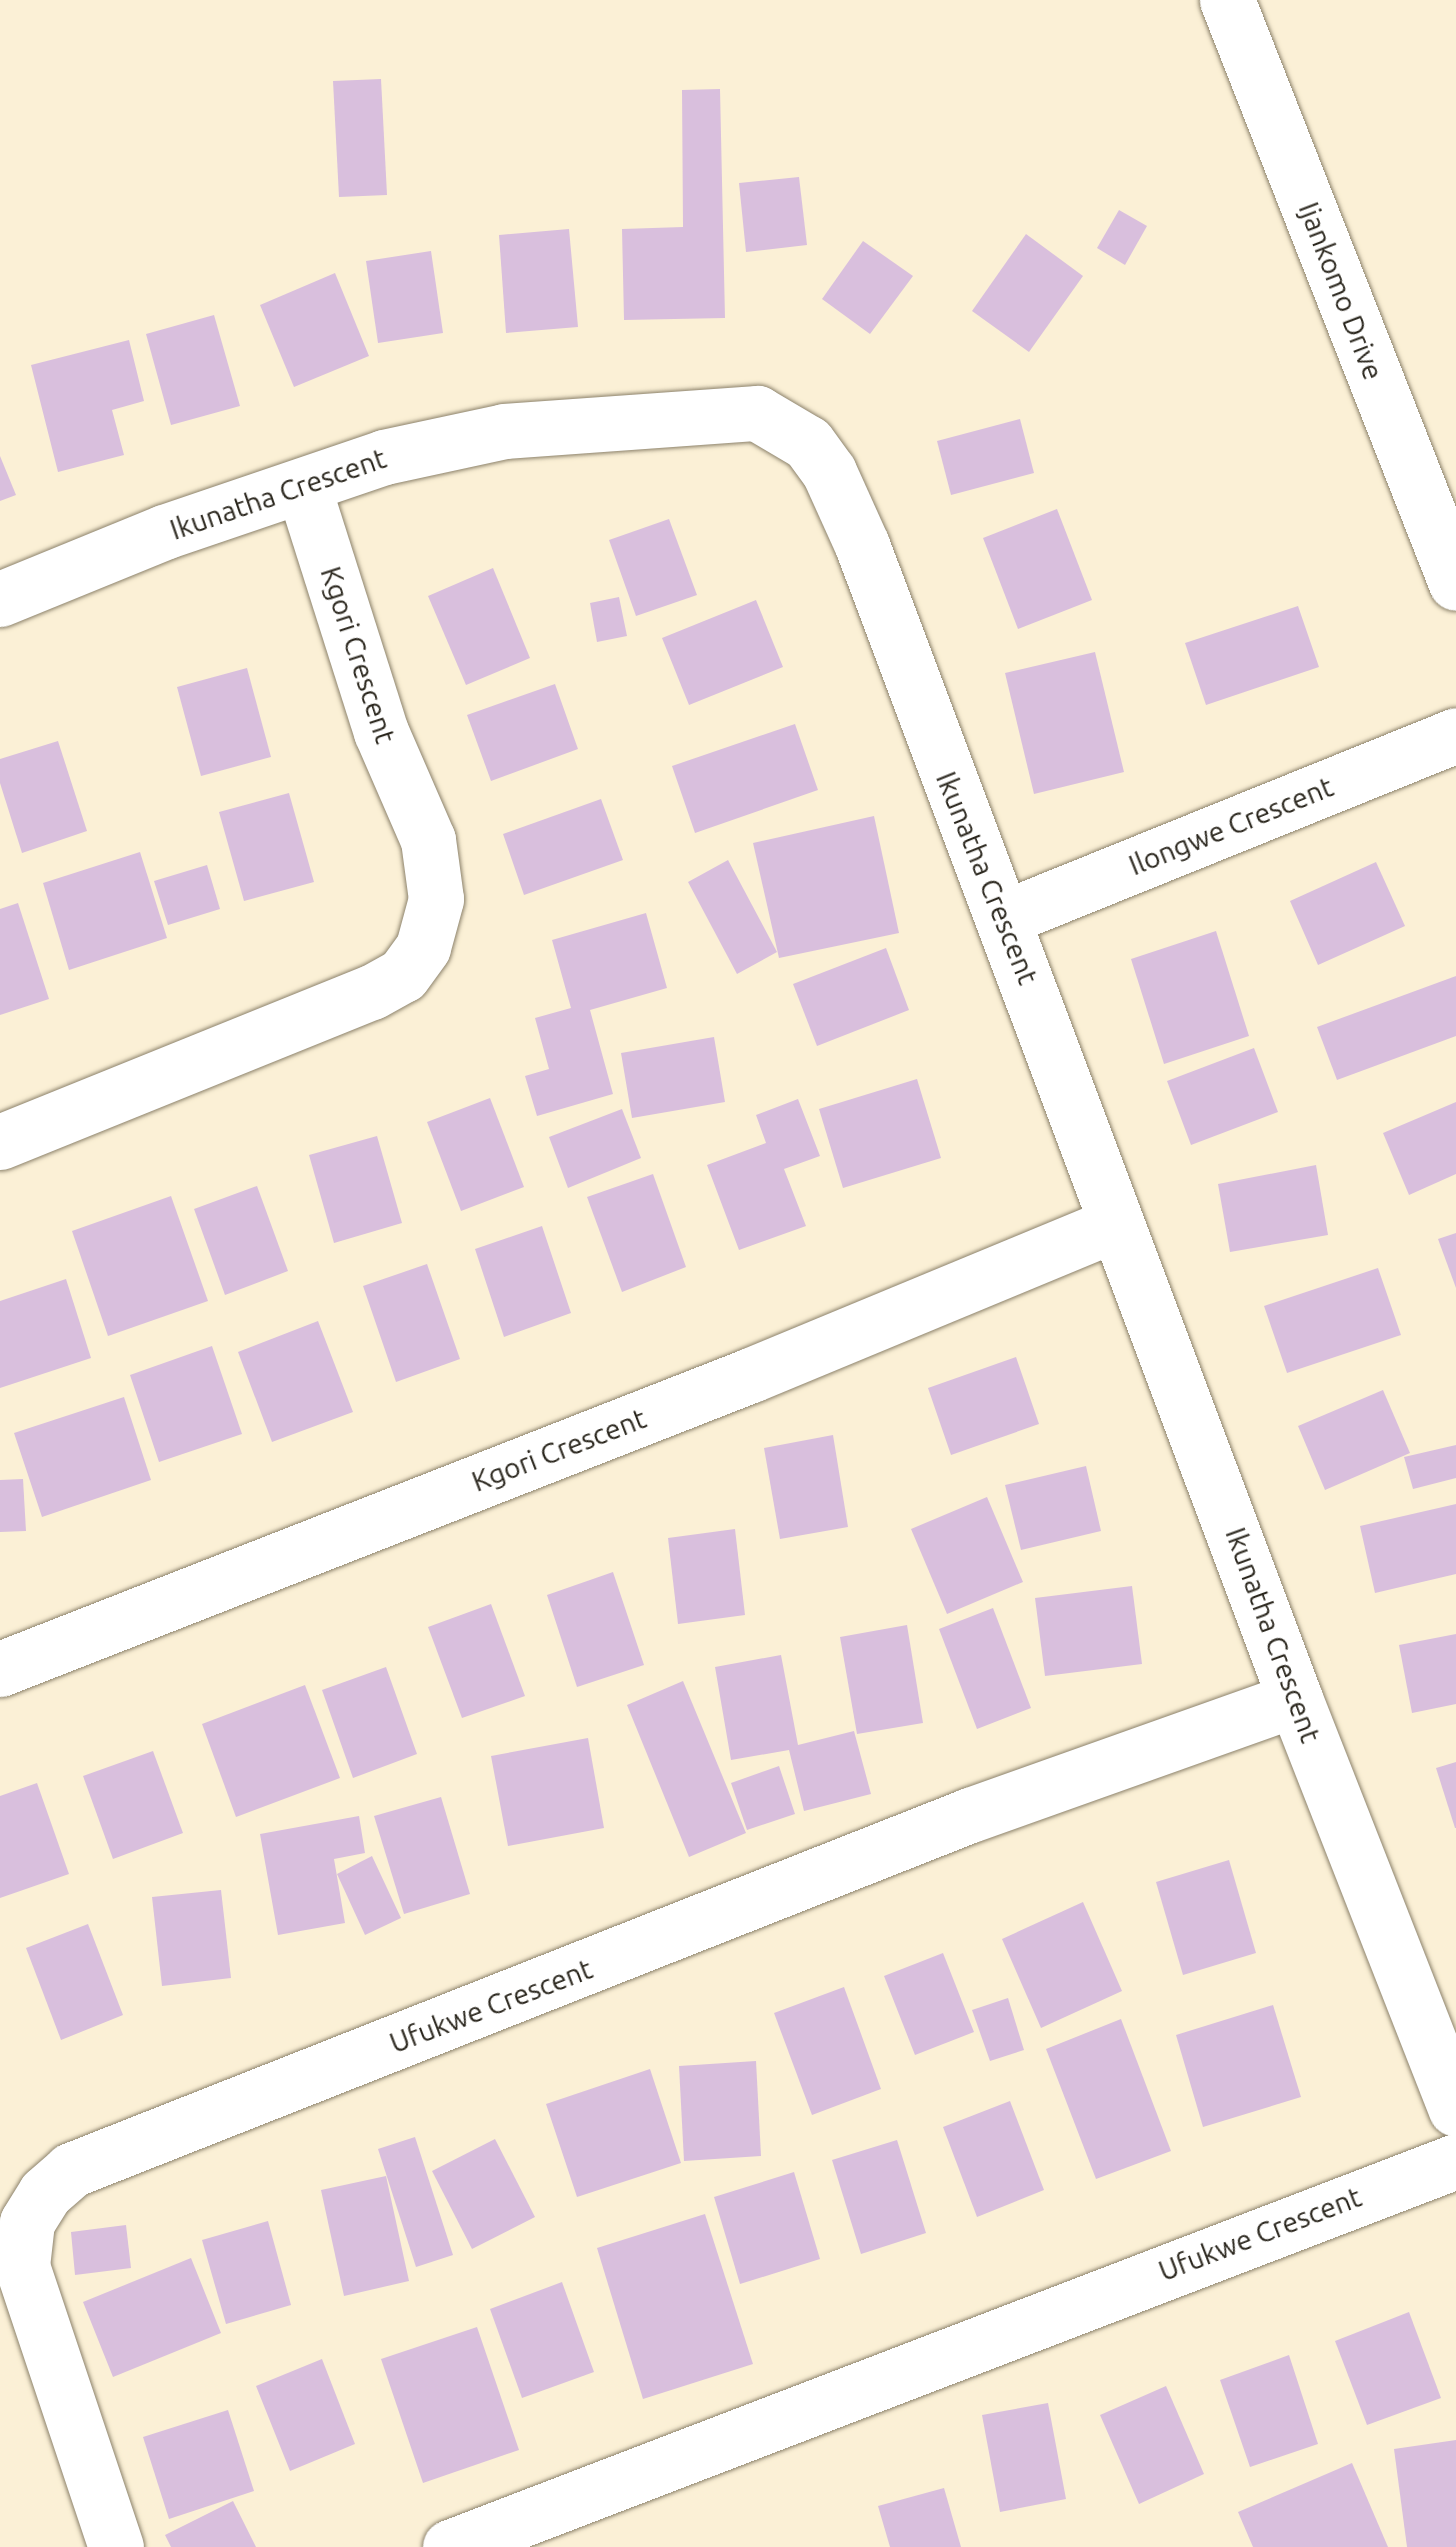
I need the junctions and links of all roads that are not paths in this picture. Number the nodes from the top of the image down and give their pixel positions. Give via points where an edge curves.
1 (1226, 0) edge
2 (302, 486) junction
3 (1456, 583) edge
4 (0, 598) edge
5 (1456, 735) edge
6 (1006, 917) junction
7 (0, 1142) edge
8 (1114, 1224) junction
9 (0, 1669) edge
10 (1295, 1699) junction
11 (1456, 2108) edge
12 (1456, 2161) edge
13 (116, 2547) edge
14 (450, 2547) edge

1 - 3 street, Ijankomo Drive
2 - 4 street, Ikunatha Crescent
2 - 6 street, Ikunatha Crescent via 384,457 504,431 694,413 757,413 784,424 830,472
2 - 7 street, Kgori Crescent via 381,732 428,840 436,899 423,947 403,975 372,992
5 - 6 street, Ilongwe Crescent
6 - 8 street, Ikunatha Crescent
8 - 9 street, Kgori Crescent via 752,1375
8 - 10 street, Ikunatha Crescent
10 - 11 street, Ikunatha Crescent
10 - 13 street, Ufukwe Crescent via 970,1815 70,2170 27,2222 22,2266
12 - 14 street, Ufukwe Crescent

